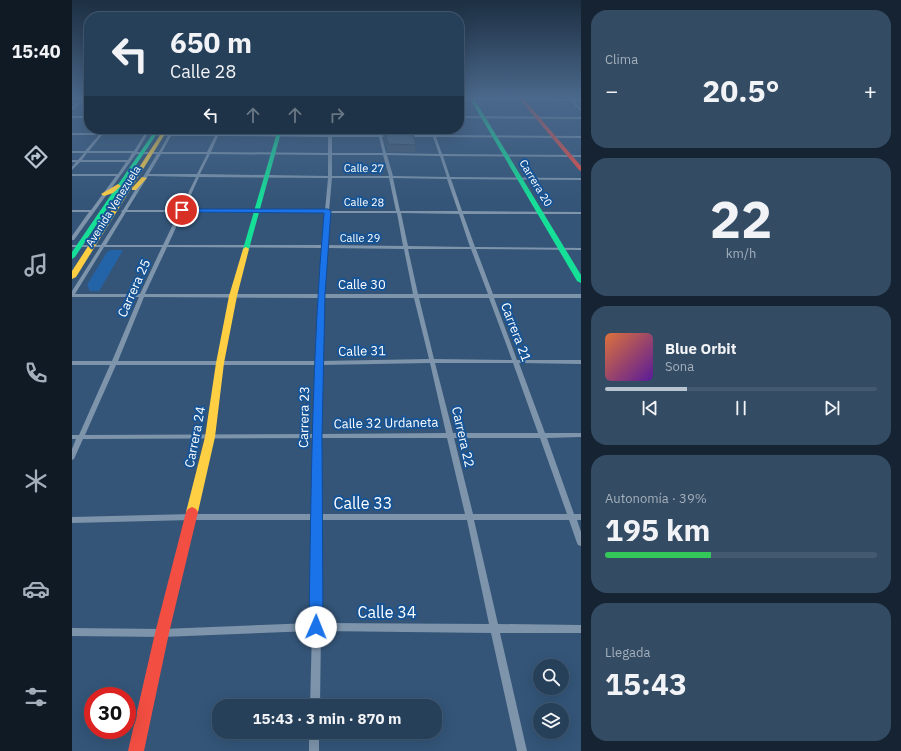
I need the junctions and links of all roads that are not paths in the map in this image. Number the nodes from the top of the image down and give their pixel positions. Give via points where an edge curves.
1 (491, 132) edge
2 (551, 132) edge
3 (72, 134) edge
4 (101, 134) joint
5 (159, 134) edge
6 (159, 134) edge
7 (218, 134) edge
8 (278, 134) edge
9 (331, 134) edge
10 (380, 134) edge
11 (383, 134) edge
12 (387, 136) edge
13 (403, 136) edge
14 (434, 136) junction
15 (494, 137) junction
16 (555, 137) junction
17 (581, 137) edge
18 (72, 152) edge
19 (87, 152) junction
20 (147, 152) junction
21 (210, 153) junction
22 (272, 153) junction
23 (330, 153) junction
24 (385, 154) junction
25 (441, 154) junction
26 (505, 155) junction
27 (570, 155) junction
28 (581, 156) edge
29 (72, 161) edge
30 (80, 161) junction
31 (129, 161) junction
32 (72, 169) edge
33 (581, 169) edge
34 (128, 173) junction
35 (72, 175) edge
36 (118, 175) junction
37 (199, 175) junction
38 (145, 176) junction
39 (266, 176) junction
40 (330, 176) junction
41 (391, 177) junction
42 (449, 178) junction
43 (520, 179) junction
44 (581, 179) edge
45 (104, 194) junction
46 (121, 206) junction
47 (182, 210) junction
48 (72, 211) edge
49 (92, 211) junction
50 (257, 211) junction
51 (328, 211) junction
52 (397, 212) junction
53 (461, 212) junction
54 (540, 212) junction
55 (581, 213) edge
56 (75, 242) edge
57 (92, 246) junction
58 (165, 246) junction
59 (247, 246) junction
60 (102, 247) junction
61 (324, 247) junction
62 (406, 247) junction
63 (473, 248) junction
64 (561, 249) junction
65 (581, 249) edge
66 (72, 257) edge
67 (72, 277) edge
68 (581, 281) edge
69 (72, 295) edge
70 (142, 295) junction
71 (321, 295) junction
72 (416, 295) junction
73 (490, 295) junction
74 (233, 296) junction
75 (581, 296) edge
76 (432, 361) junction
77 (516, 362) junction
78 (581, 362) edge
79 (72, 363) edge
80 (114, 363) junction
81 (220, 363) junction
82 (320, 363) junction
83 (450, 434) junction
84 (542, 434) junction
85 (581, 435) edge
86 (317, 436) junction
87 (72, 437) edge
88 (81, 437) junction
89 (210, 437) junction
90 (72, 457) edge
91 (191, 517) junction
92 (318, 517) junction
93 (572, 517) junction
94 (581, 517) edge
95 (470, 518) junction
96 (72, 520) edge
97 (581, 543) edge
98 (316, 627) junction
99 (494, 628) junction
100 (581, 629) edge
101 (72, 632) edge
102 (162, 633) junction
103 (314, 699) edge
104 (314, 739) edge
105 (136, 751) edge
106 (314, 751) edge
107 (522, 751) edge

1 - 15 street, Carrera 20
2 - 16 street
3 - 4 street
4 - 19 street
5 - 20 street, Avenida Venezuela
6 - 20 street, Avenida Venezuela
7 - 21 street, Carrera 25
8 - 22 street, Carrera 24
9 - 23 street, Carrera 23
10 - 24 street, Carrera 22
11 - 12 street
13 - 14 street
14 - 15 street
14 - 25 street, Carrera 21
15 - 16 street
15 - 26 street, Carrera 20
16 - 17 street
16 - 27 street
18 - 19 street
19 - 20 street
19 - 30 street
20 - 21 street
20 - 31 street, Avenida Venezuela
20 - 34 street, Avenida Venezuela
20 - 38 street, Avenida Venezuela
20 - 46 street, Avenida Venezuela
21 - 22 street
21 - 37 street, Carrera 25
22 - 23 street
22 - 39 street, Carrera 24
23 - 24 street
23 - 40 street, Carrera 23
24 - 25 street
24 - 41 street, Carrera 22
25 - 26 street
25 - 42 street, Carrera 21
26 - 27 street
26 - 43 street, Carrera 20
27 - 28 street
27 - 33 street
29 - 30 street
30 - 31 street
30 - 32 street
31 - 36 street, Avenida Venezuela
34 - 45 street via 117,187
34 - 56 street, Avenida Venezuela
35 - 36 street
36 - 45 street, Avenida Venezuela
37 - 38 street, Calle 27
37 - 39 street, Calle 27
37 - 47 street, Carrera 25
38 - 46 street
39 - 40 street, Calle 27
39 - 50 street, Carrera 24
40 - 41 street, Calle 27
40 - 51 street, Carrera 23
41 - 42 street, Calle 27
41 - 52 street, Carrera 22
42 - 43 street, Calle 27
42 - 53 street, Carrera 21
43 - 44 street, Calle 27
43 - 54 street, Carrera 20
45 - 49 street, Avenida Venezuela
46 - 47 street, Calle 28
46 - 57 street, Avenida Venezuela
46 - 60 street, Avenida Venezuela
47 - 50 street, Calle 28
47 - 58 street, Carrera 25
48 - 49 street
49 - 56 street, Avenida Venezuela
50 - 51 street, Calle 28
50 - 59 street, Carrera 24
51 - 52 street, Calle 28
51 - 61 street, Carrera 23
52 - 53 street, Calle 28
52 - 62 street, Carrera 22
53 - 54 street, Calle 28
53 - 63 street, Carrera 21
54 - 55 street, Calle 28
54 - 64 street, Carrera 20
56 - 57 street, Calle 29
56 - 66 street, Avenida Venezuela
57 - 60 street, Calle 29
57 - 67 street, Avenida Venezuela
58 - 59 street, Calle 29
58 - 60 street, Calle 29
58 - 70 street, Carrera 25
59 - 61 street, Calle 29
59 - 74 street, Carrera 24
60 - 69 street, Avenida Venezuela
61 - 62 street, Calle 29
61 - 71 street, Carrera 23
62 - 63 street, Calle 29
62 - 72 street, Carrera 22
63 - 64 street, Calle 29
63 - 73 street, Carrera 21
64 - 65 street, Calle 29
64 - 68 street, Carrera 20
69 - 70 street, Calle 30
70 - 74 street, Calle 30
70 - 80 street, Carrera 25
71 - 72 street, Calle 30
71 - 74 street, Calle 30
71 - 82 street, Carrera 23
72 - 73 street, Calle 30
72 - 76 street, Carrera 22
73 - 75 street, Calle 30
73 - 77 street, Carrera 21
74 - 81 street, Carrera 24
76 - 77 street, Calle 31
76 - 82 street, Calle 31
76 - 83 street, Carrera 22
77 - 78 street, Calle 31
77 - 84 street, Carrera 21
79 - 80 street, Calle 31
80 - 81 street, Calle 31
80 - 88 street, Carrera 25
81 - 82 street, Calle 31
81 - 89 street, Carrera 24
82 - 86 street, Carrera 23
83 - 84 street, Calle 32 Urdaneta
83 - 86 street, Calle 32 Urdaneta
83 - 95 street, Carrera 22
84 - 85 street, Calle 32 Urdaneta
84 - 93 street, Carrera 21
86 - 89 street, Calle 32 Urdaneta
86 - 92 street, Carrera 23
87 - 88 street, Calle 32 Urdaneta
88 - 89 street, Calle 32 Urdaneta
88 - 90 street, Carrera 25
89 - 91 street, Carrera 24
91 - 92 street, Calle 33
91 - 96 street, Calle 33
91 - 102 street, Carrera 24
92 - 95 street, Calle 33
92 - 98 street, Carrera 23
93 - 94 street, Calle 33
93 - 95 street, Calle 33
93 - 97 street, Carrera 21
95 - 99 street, Carrera 22
98 - 99 street, Calle 34
98 - 102 street, Calle 34
98 - 103 street, Carrera 23
99 - 100 street, Calle 34
99 - 107 street, Carrera 22
101 - 102 street, Calle 34
102 - 105 street, Carrera 24
104 - 106 street

